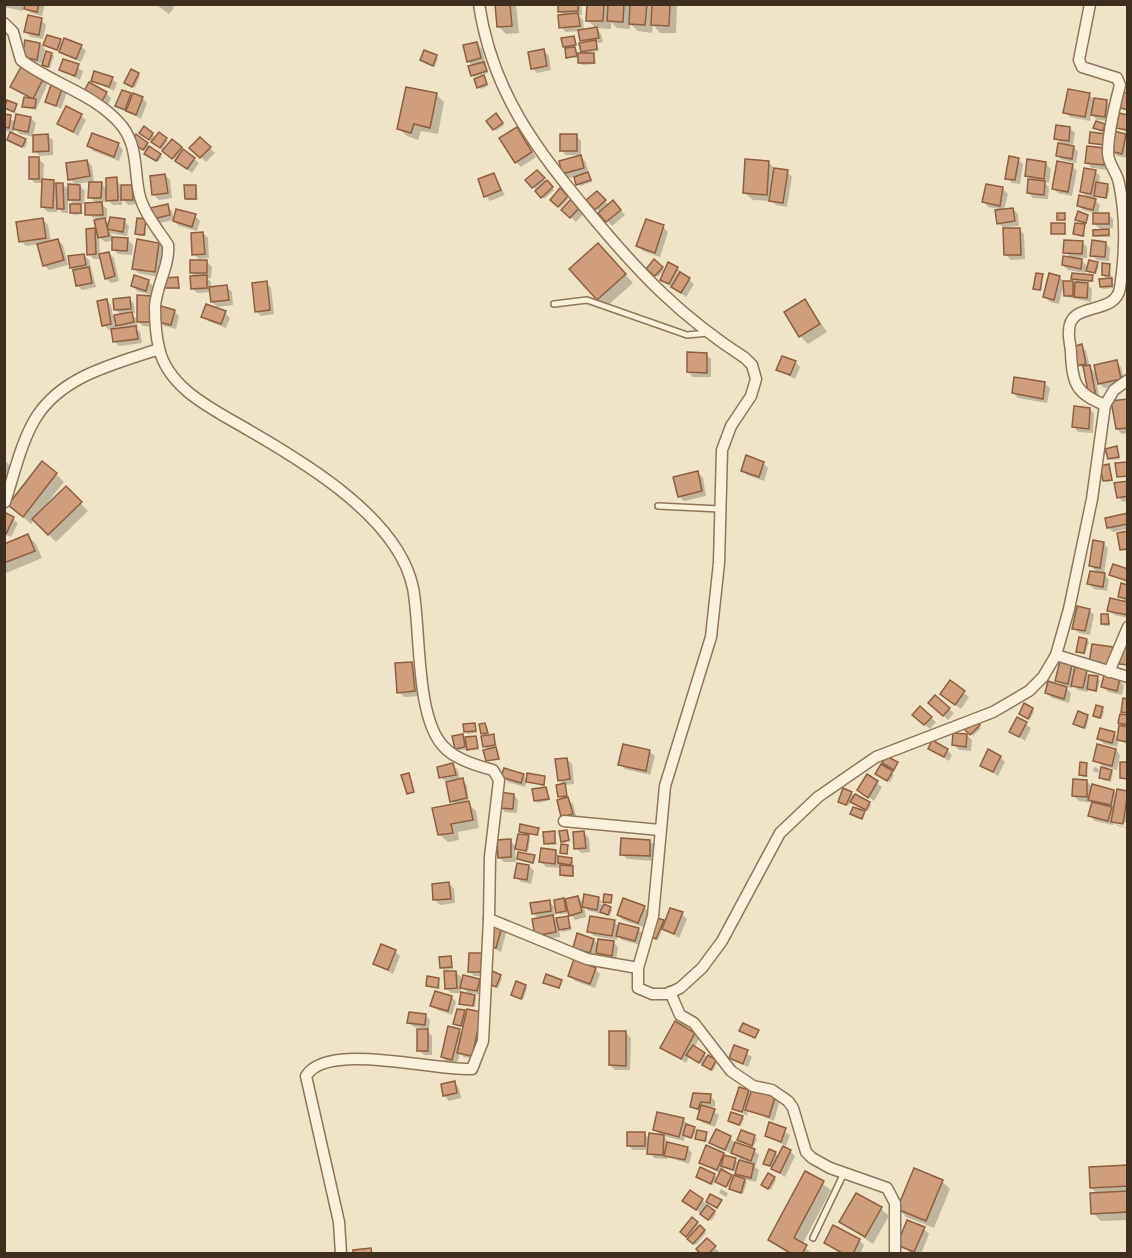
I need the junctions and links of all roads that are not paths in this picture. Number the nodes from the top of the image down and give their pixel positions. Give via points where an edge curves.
1 (479, 4) edge
2 (1090, 4) edge
3 (4, 23) edge
4 (554, 304) dead end
5 (709, 333) junction
6 (159, 349) junction
7 (1128, 380) edge
8 (1105, 405) junction
9 (4, 502) edge
10 (658, 506) dead end
11 (720, 508) junction
12 (1128, 627) edge
13 (1056, 655) junction
14 (1109, 672) junction
15 (1128, 677) edge
16 (564, 821) dead end
17 (660, 830) junction
18 (489, 919) junction
19 (638, 968) junction
20 (670, 993) junction
21 (844, 1173) junction
22 (813, 1238) dead end
23 (341, 1254) edge
24 (895, 1254) edge

1 - 5 street via 499,83 537,147 639,272
2 - 8 street via 1079,60 1082,67 1117,78 1120,84 1108,153 1119,182 1123,254 1118,296 1110,304 1075,315 1068,328 1075,384 1087,397
3 - 6 street via 13,32 21,60 96,104 127,135 144,209 168,245 155,306
4 - 5 lane via 587,300 687,335
5 - 11 street via 752,365 756,380 751,396 730,426 722,450
6 - 9 street via 99,369 54,395 30,431
6 - 18 street via 185,390 338,487 378,526 402,561 413,588 424,697 438,741 461,759 493,770 499,780 490,857
7 - 8 street via 1114,390
8 - 13 street via 1085,533
10 - 11 lane
11 - 17 street via 718,584 711,637 669,769
12 - 14 street
13 - 14 street
13 - 20 street via 1037,684 1020,697 956,727 876,757 803,809 773,843 711,957 694,977
14 - 15 street
16 - 17 street
17 - 19 street via 653,916
18 - 19 street via 587,959
18 - 23 street via 483,1041 472,1069 353,1058 318,1065 306,1076 339,1222
19 - 20 street via 637,983 642,991
20 - 21 street via 680,1016 694,1023 731,1071 753,1086 772,1090 788,1101 806,1152 819,1163
21 - 22 lane
21 - 24 street via 887,1188 892,1194

